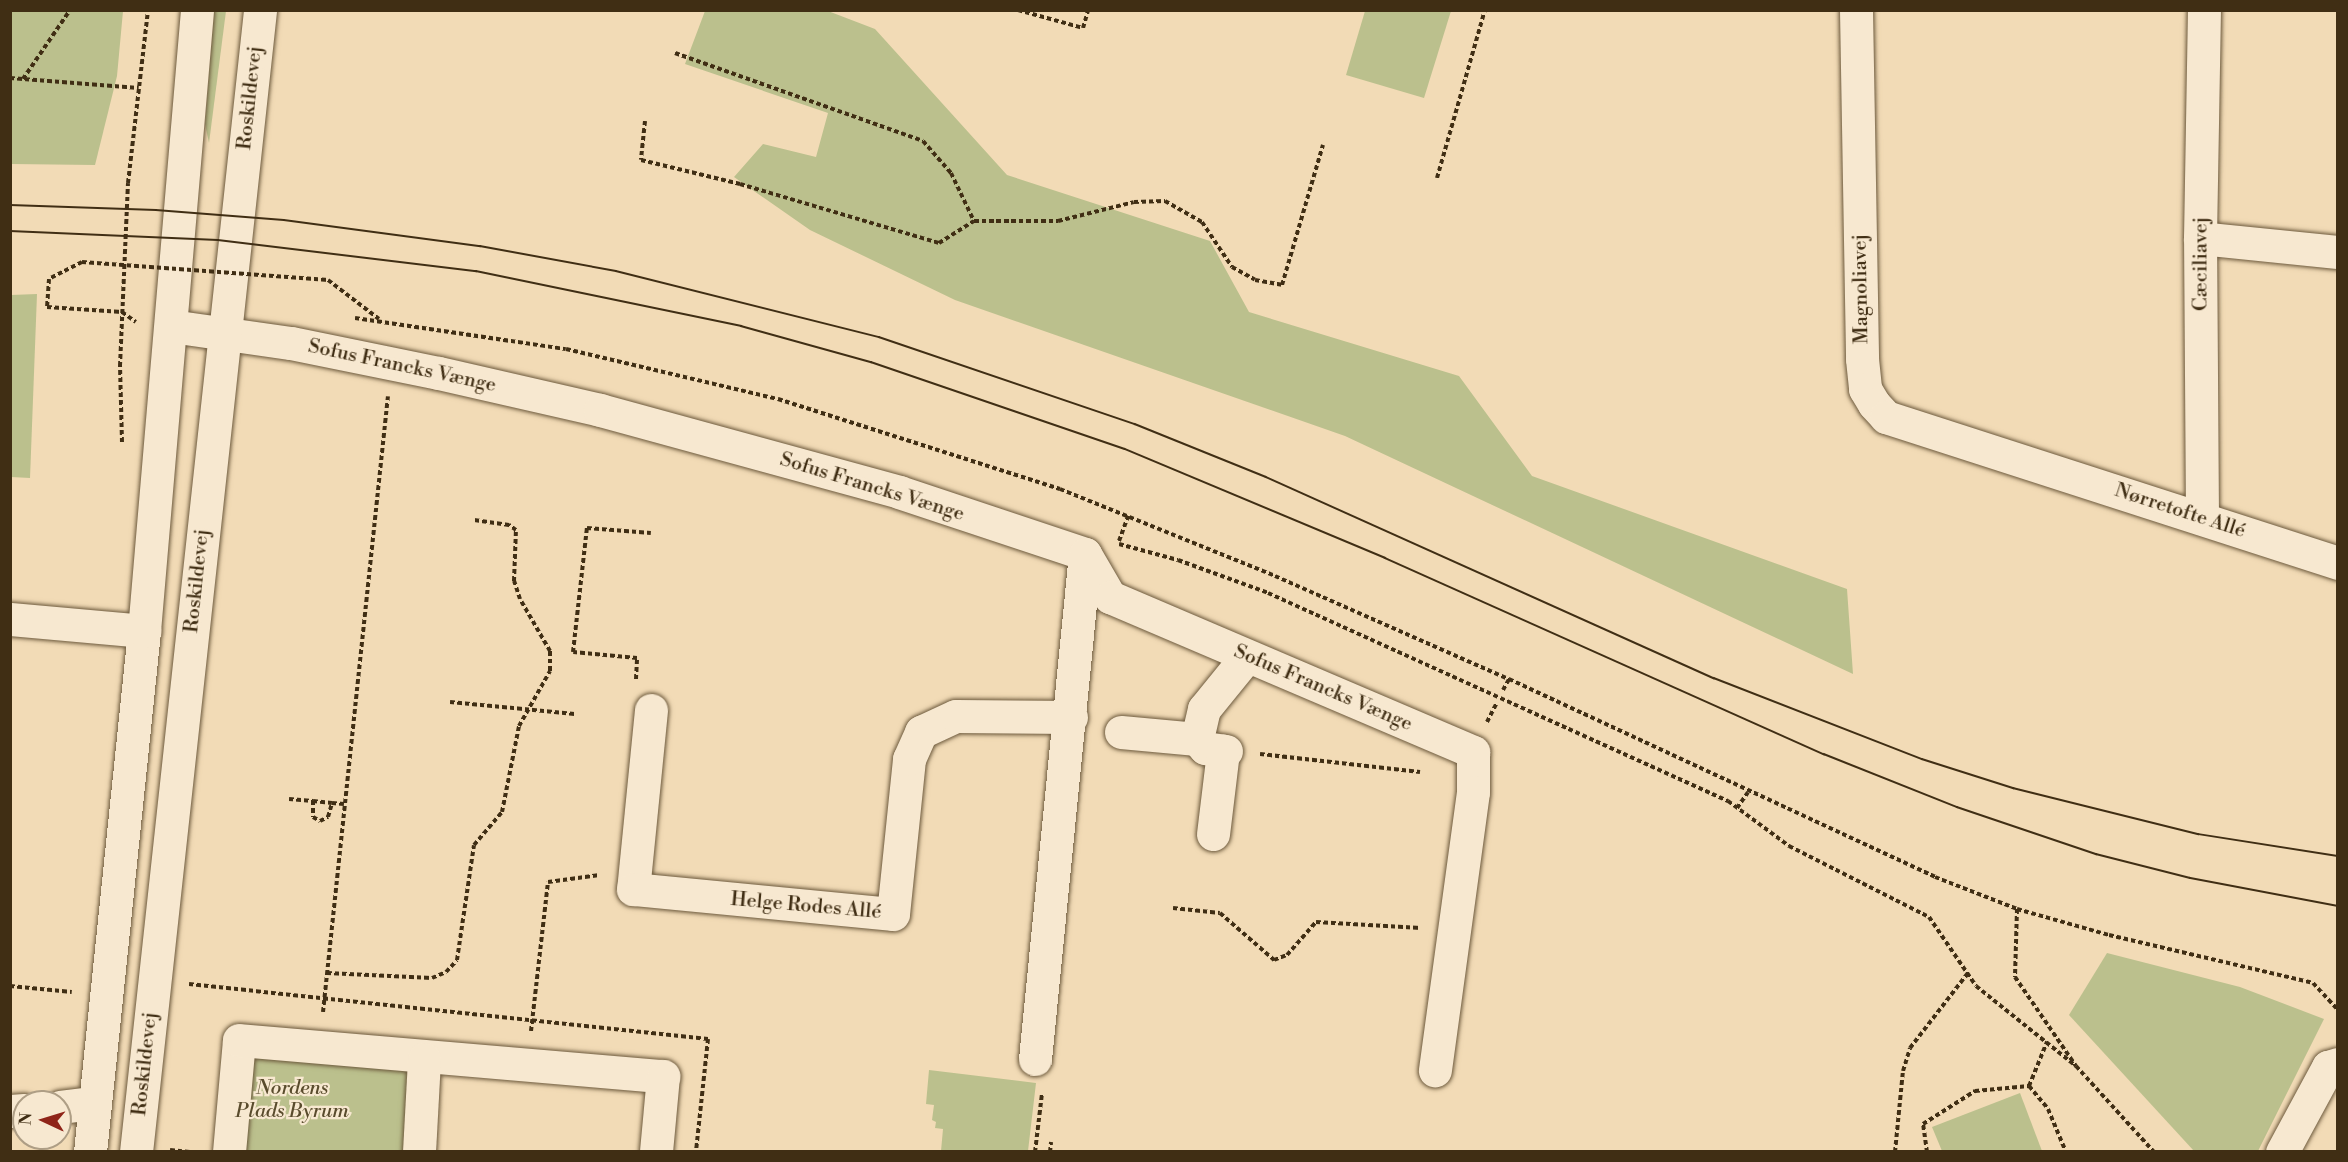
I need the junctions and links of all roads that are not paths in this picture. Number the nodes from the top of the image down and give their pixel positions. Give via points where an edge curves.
1 (197, 10) edge
2 (260, 10) edge
3 (1856, 10) edge
4 (2204, 10) edge
5 (2200, 238) junction
6 (2337, 252) edge
7 (171, 326) junction
8 (224, 333) junction
9 (2023, 459) joint
10 (2202, 518) junction
11 (1085, 554) junction
12 (2337, 563) edge
13 (10, 620) edge
14 (144, 631) junction
15 (1247, 656) junction
16 (651, 710) road end
17 (1071, 717) junction
18 (1121, 732) dead end
19 (1215, 747) junction
20 (1213, 834) dead end
21 (424, 1059) junction
22 (1035, 1059) road end
23 (2337, 1064) edge
24 (1436, 1070) dead end
25 (95, 1103) junction
26 (72, 1106) edge
27 (90, 1152) edge
28 (136, 1152) edge
29 (229, 1152) edge
30 (419, 1152) edge
31 (656, 1152) edge
32 (2282, 1152) edge

1 - 7 street
2 - 8 street, Roskildevej
3 - 9 street, Magnoliavej via 1865,389 1886,417
4 - 5 street, Cæciliavej
5 - 6 street
5 - 10 street, Cæciliavej
7 - 8 street, Sofus Francks Vænge
7 - 14 street
8 - 11 street, Sofus Francks Vænge via 392,363 600,410 876,485
8 - 28 street, Roskildevej
9 - 10 street, Nørretofte Allé
10 - 12 street, Nørretofte Allé
11 - 15 street, Sofus Francks Vænge via 1110,597
11 - 17 street
13 - 14 street
14 - 25 street
15 - 19 street via 1204,709
15 - 24 street, Sofus Francks Vænge via 1473,752 1473,792
16 - 17 street, Helge Rodes Allé via 634,880 893,914 909,759 921,732 956,716
17 - 22 street
18 - 19 street
19 - 20 street
21 - 29 street via 239,1040
21 - 30 street
21 - 31 street via 663,1076
23 - 32 street via 2328,1067
25 - 26 street
25 - 27 street

